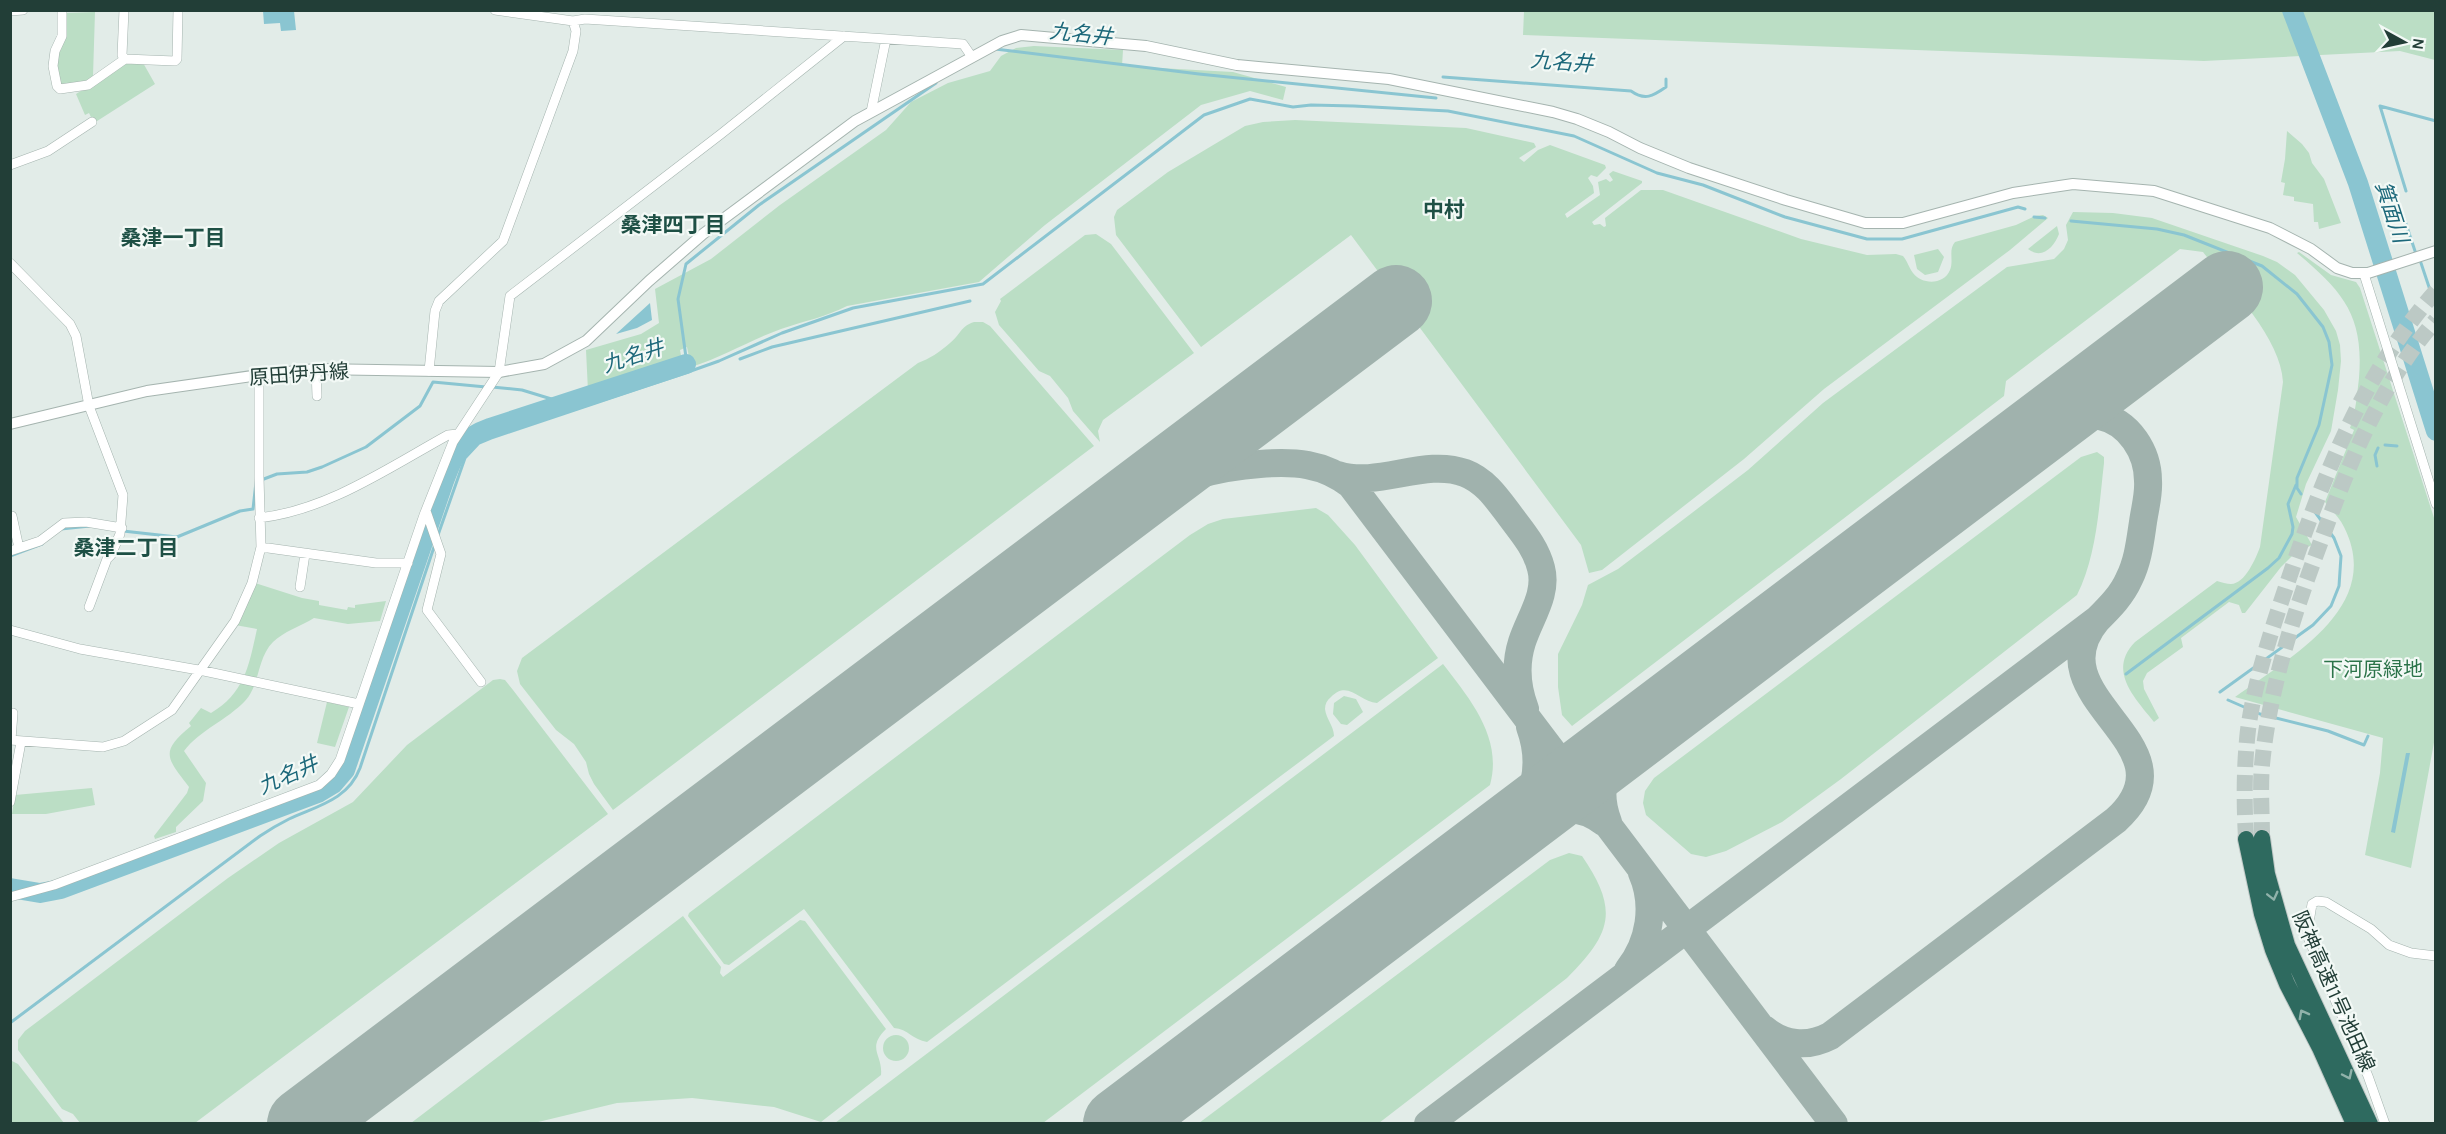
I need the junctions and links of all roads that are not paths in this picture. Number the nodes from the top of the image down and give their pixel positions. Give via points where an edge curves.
1 (23, 10) edge
2 (62, 10) edge
3 (123, 10) edge
4 (178, 10) edge
5 (495, 10) edge
6 (10, 11) edge
7 (573, 21) junction
8 (844, 36) junction
9 (886, 39) junction
10 (972, 57) junction
11 (125, 59) junction
12 (871, 112) junction
13 (92, 122) dead end
14 (10, 165) edge
15 (2436, 251) edge
16 (10, 263) edge
17 (2366, 274) junction
18 (316, 369) junction
19 (429, 371) junction
20 (499, 372) junction
21 (259, 375) junction
22 (316, 396) dead end
23 (89, 406) junction
24 (10, 424) edge
25 (458, 434) junction
26 (2436, 504) edge
27 (426, 510) junction
28 (12, 516) dead end
29 (260, 518) junction
30 (122, 528) junction
31 (261, 547) junction
32 (15, 550) edge
33 (305, 554) junction
34 (408, 563) junction
35 (300, 587) dead end
36 (89, 608) dead end
37 (10, 630) edge
38 (200, 670) junction
39 (481, 682) dead end
40 (359, 704) junction
41 (13, 713) dead end
42 (14, 741) edge
43 (10, 802) edge
44 (10, 897) edge
45 (2436, 956) edge
46 (2354, 1124) edge
47 (2370, 1124) edge
48 (2385, 1124) edge

1 - 6 street
2 - 11 street via 62,36 53,66 57,86 88,85
3 - 11 street
4 - 11 street via 175,61
5 - 7 street
7 - 8 street
7 - 19 street via 573,51 503,241 439,301
8 - 9 street
8 - 20 street via 510,296
9 - 10 street via 963,44
9 - 12 street
10 - 12 street, 原田伊丹線
10 - 17 street, 原田伊丹線 via 1021,35 1146,46 1237,65 1401,81 1577,119 1689,168 1865,223 1903,223 2013,193 2073,184 2154,191 2270,228 2337,268
12 - 20 street, 原田伊丹線 via 704,234 586,341 544,364
13 - 14 street via 48,151
15 - 17 street
16 - 23 street via 70,324 76,336
17 - 26 street
18 - 19 street, 原田伊丹線
18 - 21 street, 原田伊丹線
18 - 22 street
19 - 20 street, 原田伊丹線
20 - 25 street
21 - 23 street, 原田伊丹線 via 147,391
21 - 29 street
23 - 24 street, 原田伊丹線
23 - 30 street via 123,495
25 - 27 street
25 - 29 street via 448,435 312,507
27 - 34 street
27 - 39 street via 441,554 427,610
28 - 32 street
29 - 31 street
30 - 32 street via 64,523 40,541
30 - 36 street
31 - 33 street
31 - 38 street via 239,614
33 - 34 street
33 - 35 street
34 - 40 street
37 - 38 street via 80,649
38 - 40 street
38 - 42 street via 172,710 124,741 104,747
40 - 44 street via 340,760 319,785 54,885
41 - 42 street
42 - 43 street
45 - 48 street via 2389,945 2371,929 2326,902 2312,904 2307,935
46 -> 47 highway, 阪神高速11号池田線 via 2273,950 2259,905 2254,838 2288,945

